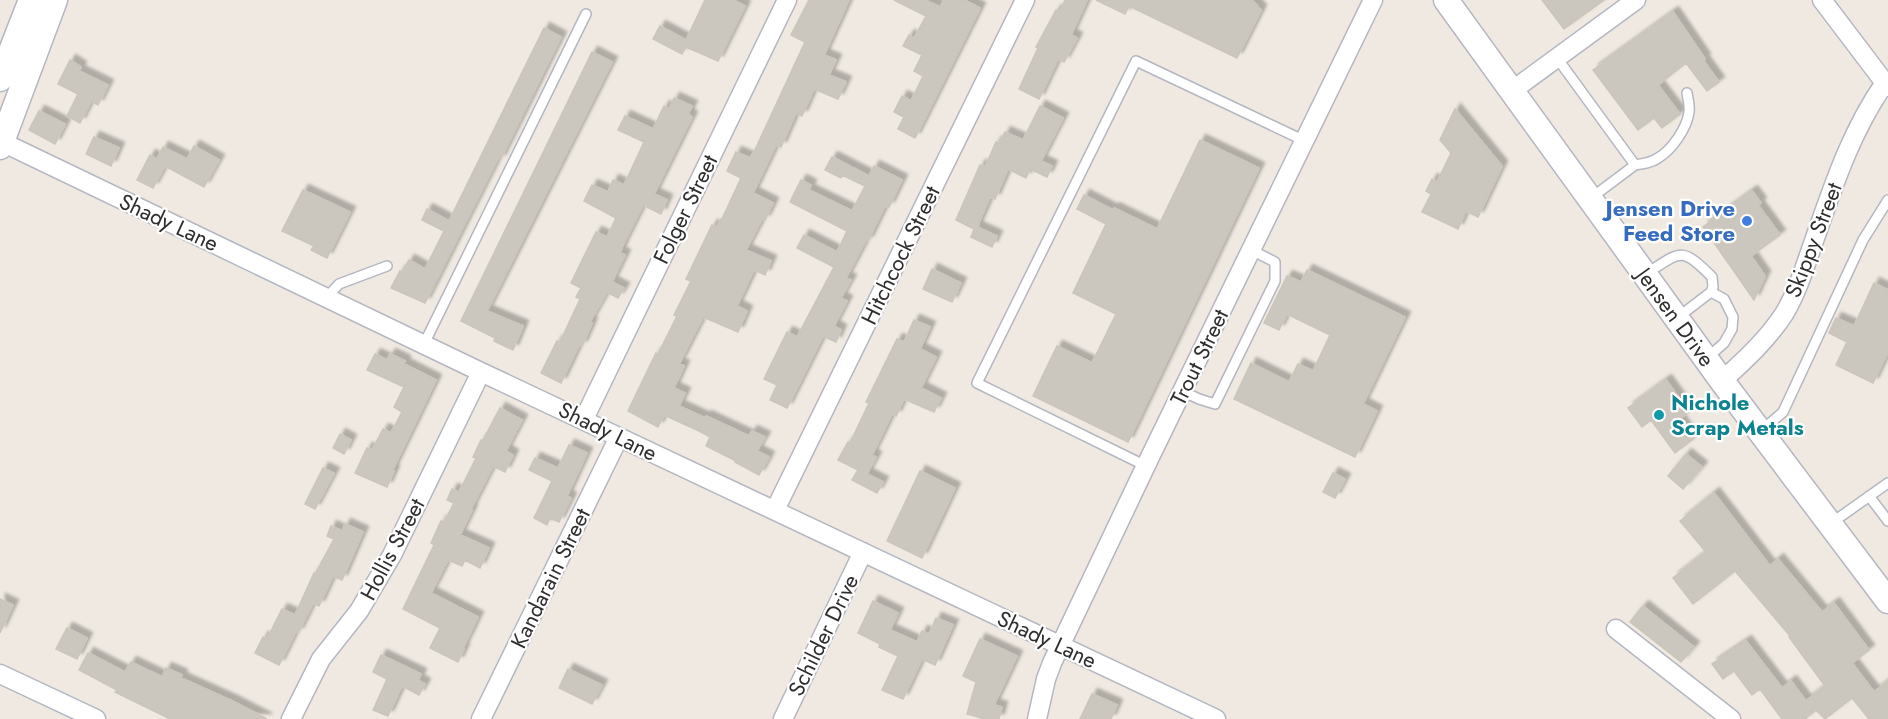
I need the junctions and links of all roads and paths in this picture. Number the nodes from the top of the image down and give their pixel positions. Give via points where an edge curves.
1 (31, 0) edge
2 (55, 0) edge
3 (787, 0) edge
4 (1025, 0) edge
5 (1373, 0) edge
6 (1446, 0) edge
7 (1636, 0) edge
8 (1822, 0) edge
9 (586, 14) dead end
10 (1557, 58) junction
11 (0, 79) edge
12 (1887, 84) edge
13 (1513, 90) junction
14 (1687, 93) dead end
15 (1305, 141) junction
16 (1, 144) edge
17 (1635, 165) junction
18 (1591, 198) junction
19 (1888, 200) edge
20 (1251, 250) junction
21 (387, 266) dead end
22 (1645, 274) junction
23 (1711, 292) junction
24 (327, 297) junction
25 (1677, 318) junction
26 (424, 344) junction
27 (1706, 359) junction
28 (481, 372) junction
29 (1722, 381) junction
30 (1182, 391) junction
31 (584, 419) junction
32 (1760, 432) junction
33 (620, 437) junction
34 (1146, 466) junction
35 (1888, 483) edge
36 (1869, 496) junction
37 (775, 510) junction
38 (1888, 521) edge
39 (1830, 524) junction
40 (863, 552) junction
41 (1887, 599) edge
42 (1616, 629) dead end
43 (1061, 646) junction
44 (0, 674) edge
45 (96, 719) edge
46 (291, 719) edge
47 (481, 719) edge
48 (783, 719) edge
49 (1037, 719) edge
50 (1216, 719) edge
51 (1731, 719) edge

1 - 11 main road
2 - 16 main road
3 - 31 street, Folger Street
4 - 37 street, Hitchcock Street
5 - 15 street, Trout Street
6 - 13 main road, Jensen Drive
7 - 10 street
8 - 12 street
9 - 26 lane
10 - 13 street
10 - 17 lane
12 - 29 street, Skippy Street via 1868,108 1845,153 1785,313 1768,336
13 - 18 main road, Jensen Drive
14 - 17 lane via 1688,121 1673,144 1659,158
15 - 20 street, Trout Street
15 - 34 lane via 1136,61 977,383
16 - 24 street, Shady Lane
17 - 18 lane
18 - 22 main road, Jensen Drive
19 - 32 lane via 1863,240 1783,412
20 - 30 street, Trout Street
20 - 30 lane via 1275,262 1275,281 1220,394 1215,404
21 - 24 lane via 339,284
22 - 23 lane via 1672,257 1692,258 1712,277
22 - 25 main road, Jensen Drive
23 - 25 lane
23 - 27 lane via 1724,299 1733,317 1724,343
24 - 26 street, Shady Lane
25 - 27 main road, Jensen Drive
26 - 28 street, Shady Lane
27 - 29 main road, Jensen Drive
28 - 31 street, Shady Lane
28 - 46 street, Hollis Street via 392,555 359,611 321,659
29 - 32 main road, Jensen Drive
30 - 34 street, Trout Street
31 - 33 street, Shady Lane
32 - 39 main road, Jensen Drive
33 - 37 street, Shady Lane
33 - 47 street, Kandarain Street
34 - 43 street, Trout Street
35 - 36 lane
36 - 38 lane
36 - 39 lane
37 - 40 street, Shady Lane
39 - 41 main road, Jensen Drive
40 - 43 street, Shady Lane
40 - 48 street, Schilder Drive
42 - 51 street
43 - 49 street, Trout Street via 1046,679
43 - 50 street, Shady Lane
44 - 45 street

